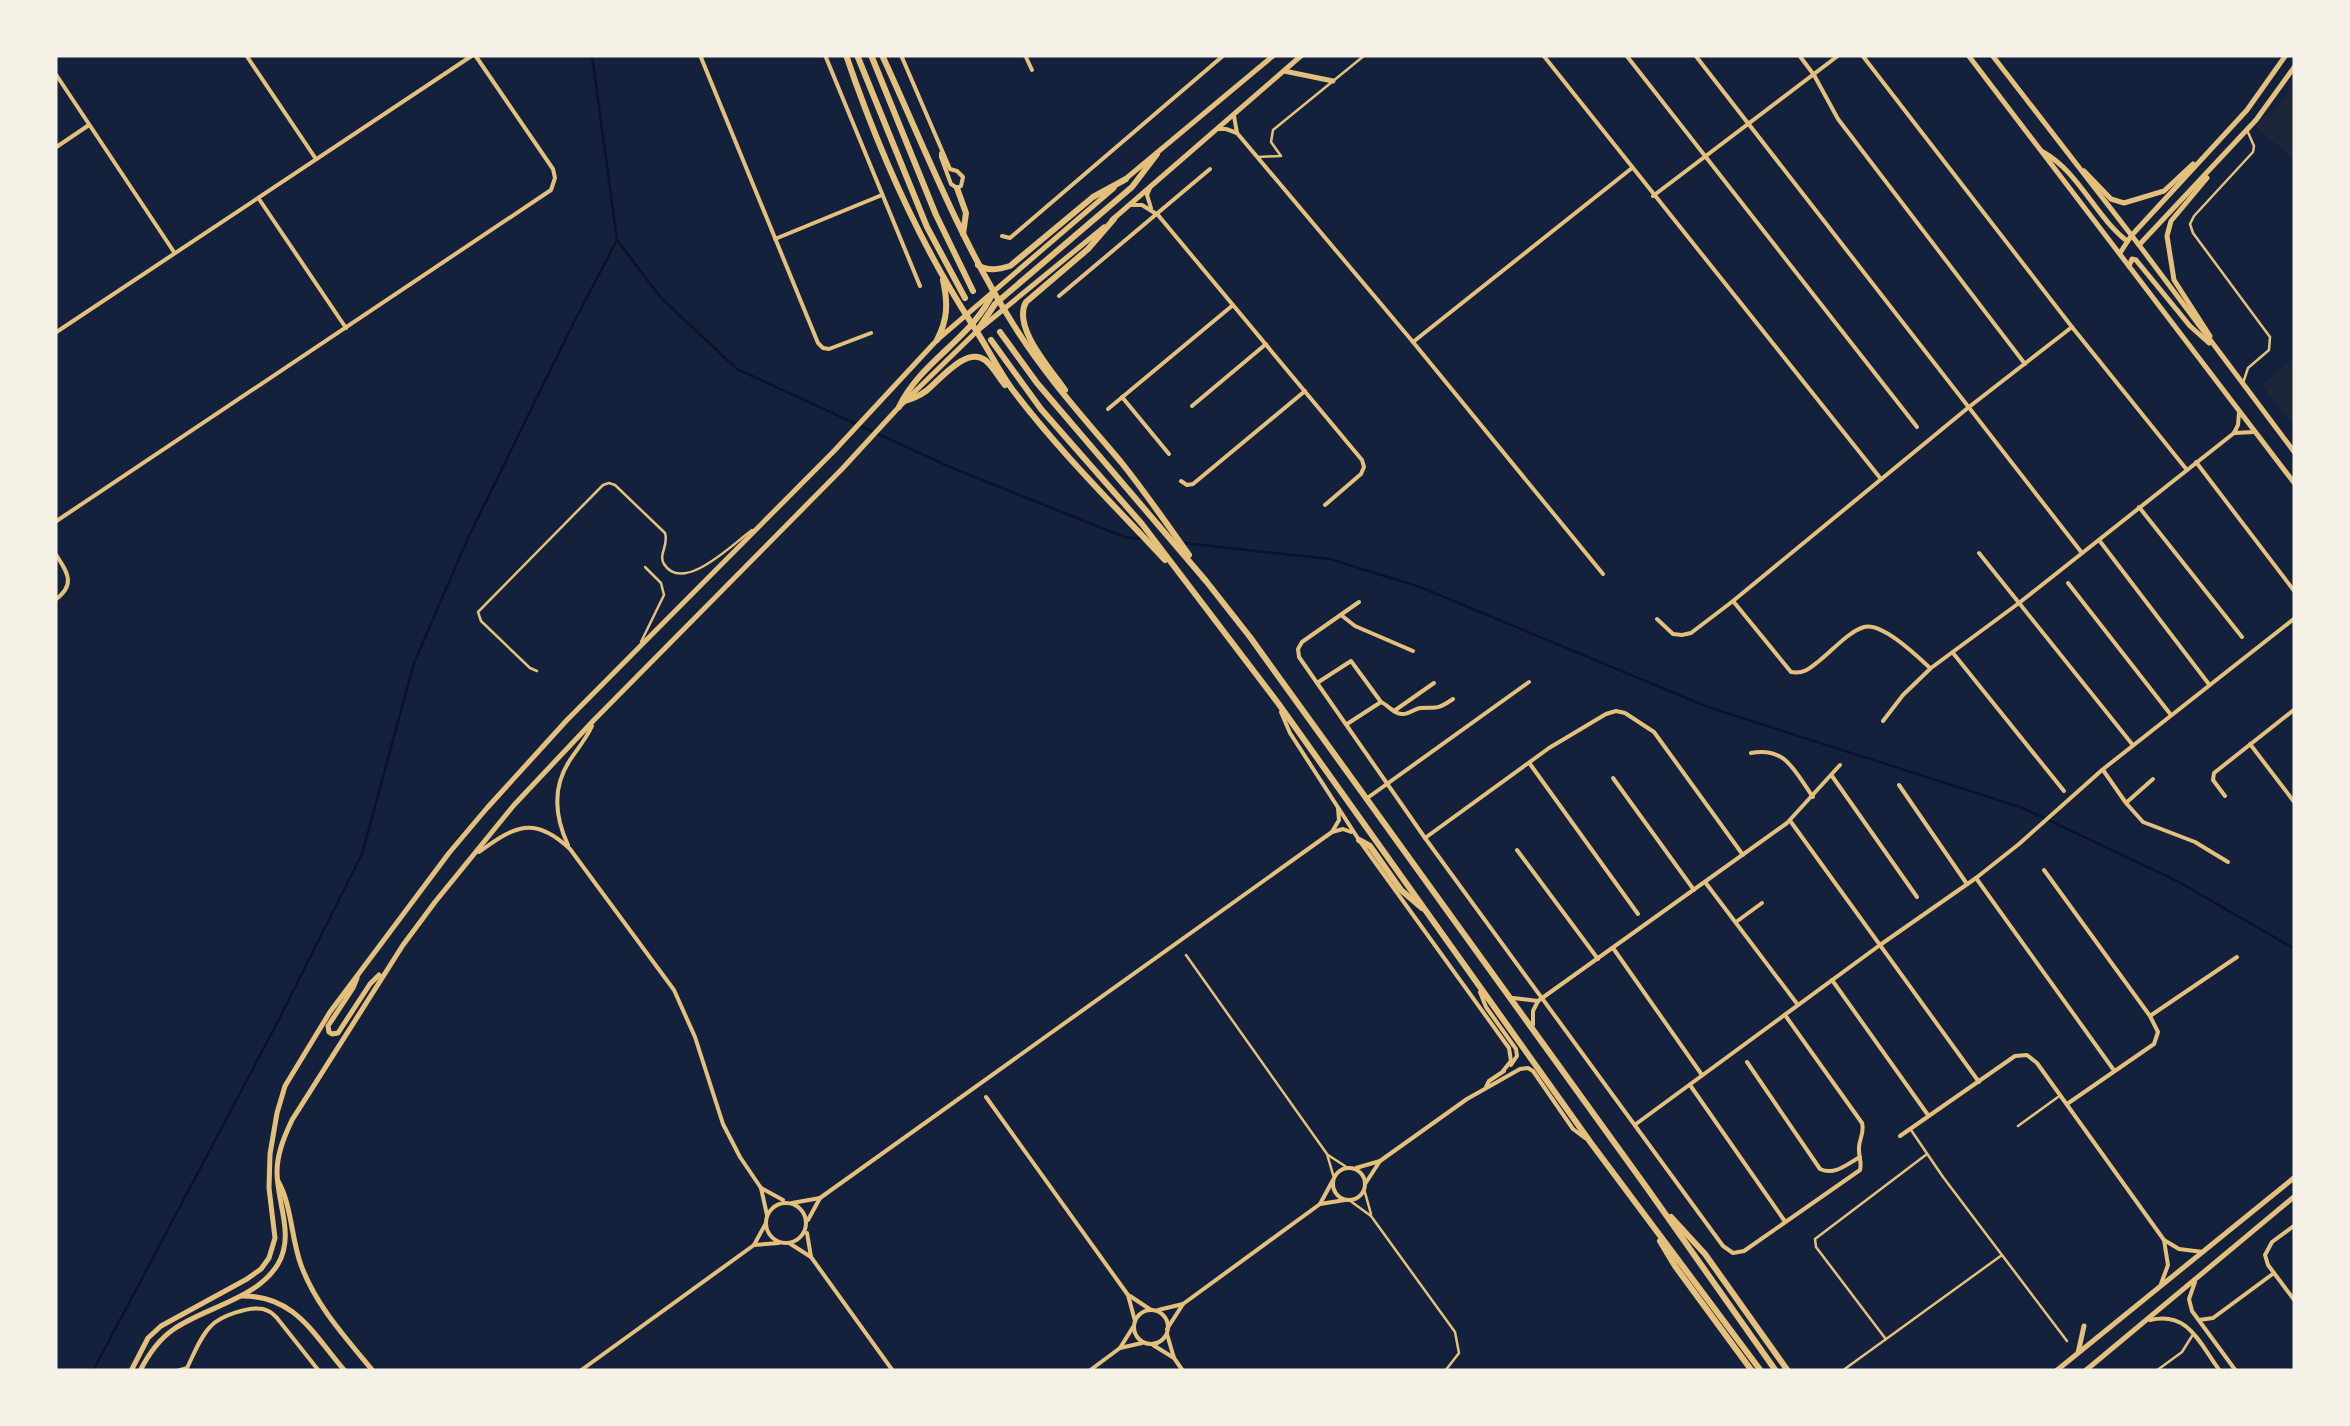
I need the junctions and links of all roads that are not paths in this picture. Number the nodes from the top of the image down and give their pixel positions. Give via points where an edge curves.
1 (246, 55) edge
2 (474, 55) edge
3 (700, 55) edge
4 (826, 55) edge
5 (846, 55) edge
6 (858, 55) edge
7 (871, 55) edge
8 (882, 55) edge
9 (901, 55) edge
10 (1026, 55) edge
11 (1224, 55) edge
12 (1274, 55) edge
13 (1302, 55) edge
14 (1366, 55) edge
15 (1542, 55) edge
16 (1626, 55) edge
17 (1694, 55) edge
18 (1799, 55) edge
19 (1839, 55) edge
20 (1862, 55) edge
21 (1968, 55) edge
22 (1992, 55) edge
23 (2286, 55) edge
24 (2295, 66) edge
25 (1032, 70) dead end
26 (1284, 71) junction
27 (55, 73) edge
28 (1814, 75) junction
29 (1332, 80) junction
30 (1236, 111) junction
31 (1748, 124) junction
32 (90, 125) junction
33 (1216, 130) junction
34 (2247, 130) junction
35 (1236, 133) junction
36 (55, 148) edge
37 (2040, 150) junction
38 (941, 153) junction
39 (1157, 154) junction
40 (2204, 156) junction
41 (1704, 157) junction
42 (1258, 158) junction
43 (316, 159) junction
44 (2214, 166) junction
45 (2078, 167) junction
46 (1632, 168) junction
47 (1210, 169) dead end
48 (1126, 179) junction
49 (1151, 185) junction
50 (957, 188) junction
51 (882, 195) junction
52 (1653, 196) junction
53 (259, 199) junction
54 (1127, 207) junction
55 (1156, 213) junction
56 (1114, 219) junction
57 (962, 235) junction
58 (1002, 236) dead end
59 (776, 239) junction
60 (2129, 239) junction
61 (2139, 246) junction
62 (175, 253) junction
63 (2120, 254) junction
64 (978, 265) junction
65 (2129, 266) junction
66 (941, 274) junction
67 (920, 286) dead end
68 (994, 290) junction
69 (973, 291) dead end
70 (1060, 296) dead end
71 (965, 298) dead end
72 (999, 299) junction
73 (1233, 305) junction
74 (1004, 308) junction
75 (966, 316) junction
76 (346, 328) junction
77 (974, 328) junction
78 (2072, 328) junction
79 (55, 332) edge
80 (1000, 332) dead end
81 (871, 333) dead end
82 (936, 340) junction
83 (991, 340) dead end
84 (1412, 342) junction
85 (1266, 344) junction
86 (2216, 348) junction
87 (2025, 364) junction
88 (2243, 385) junction
89 (1305, 391) junction
90 (1122, 397) junction
91 (901, 404) junction
92 (1192, 406) dead end
93 (1970, 407) junction
94 (1108, 409) dead end
95 (2239, 411) junction
96 (1078, 413) junction
97 (1042, 427) junction
98 (1917, 427) dead end
99 (2255, 432) junction
100 (2234, 433) junction
101 (2295, 453) edge
102 (1169, 454) dead end
103 (2196, 462) junction
104 (2186, 470) junction
105 (1881, 479) junction
106 (1181, 481) dead end
107 (2295, 484) edge
108 (1325, 504) dead end
109 (2140, 507) junction
110 (770, 517) junction
111 (55, 522) edge
112 (2099, 540) junction
113 (1979, 553) dead end
114 (2082, 553) junction
115 (55, 554) edge
116 (645, 567) dead end
117 (1603, 574) dead end
118 (1206, 581) junction
119 (2068, 582) dead end
120 (1192, 591) junction
121 (2295, 592) edge
122 (55, 600) edge
123 (1359, 602) dead end
124 (1733, 602) junction
125 (2019, 603) junction
126 (1341, 615) junction
127 (2295, 618) edge
128 (1657, 619) dead end
129 (2242, 637) dead end
130 (639, 647) junction
131 (1413, 651) dead end
132 (1953, 652) junction
133 (1931, 668) junction
134 (537, 671) dead end
135 (1530, 682) dead end
136 (1434, 683) dead end
137 (1317, 684) junction
138 (2209, 685) junction
139 (1453, 699) dead end
140 (1381, 702) junction
141 (1278, 703) junction
142 (2295, 709) edge
143 (1394, 711) junction
144 (2171, 715) junction
145 (594, 720) junction
146 (1884, 721) dead end
147 (1347, 724) junction
148 (2250, 744) junction
149 (2133, 745) junction
150 (1751, 753) dead end
151 (1529, 762) junction
152 (1840, 766) dead end
153 (2102, 770) junction
154 (1832, 776) junction
155 (1613, 778) dead end
156 (2153, 778) dead end
157 (1386, 784) junction
158 (1899, 785) dead end
159 (2064, 791) dead end
160 (1813, 796) junction
161 (2225, 796) dead end
162 (1366, 799) junction
163 (2126, 803) junction
164 (2295, 803) edge
165 (1338, 808) junction
166 (1790, 820) junction
167 (1332, 832) junction
168 (1358, 838) junction
169 (1425, 838) junction
170 (570, 849) junction
171 (1518, 850) dead end
172 (1743, 855) junction
173 (471, 857) junction
174 (2228, 862) dead end
175 (2044, 870) dead end
176 (1976, 878) junction
177 (1706, 882) junction
178 (1967, 884) junction
179 (1694, 890) junction
180 (1917, 897) dead end
181 (1762, 903) dead end
182 (1638, 914) dead end
183 (1430, 915) junction
184 (1736, 922) junction
185 (1880, 945) junction
186 (1612, 948) junction
187 (1186, 955) dead end
188 (2237, 957) dead end
189 (1598, 959) junction
190 (384, 972) junction
191 (357, 975) junction
192 (1474, 976) junction
193 (1832, 980) junction
194 (1508, 995) junction
195 (1541, 1000) junction
196 (1798, 1005) junction
197 (1785, 1015) junction
198 (2150, 1016) junction
199 (1533, 1030) junction
200 (1747, 1062) dead end
201 (1503, 1071) junction
202 (2114, 1071) junction
203 (1702, 1076) junction
204 (1978, 1082) junction
205 (1690, 1085) junction
206 (1486, 1088) junction
207 (2060, 1096) junction
208 (986, 1097) dead end
209 (2067, 1104) junction
210 (1929, 1116) junction
211 (1636, 1124) junction
212 (2018, 1126) dead end
213 (1910, 1128) junction
214 (1900, 1136) dead end
215 (1590, 1143) junction
216 (1327, 1154) junction
217 (1927, 1154) junction
218 (1860, 1157) junction
219 (1380, 1162) junction
220 (1351, 1168) junction
221 (2295, 1178) edge
222 (1334, 1179) junction
223 (278, 1180) junction
224 (1364, 1186) junction
225 (761, 1188) junction
226 (2295, 1196) edge
227 (820, 1198) junction
228 (1348, 1200) junction
229 (790, 1203) junction
230 (1320, 1204) junction
231 (1662, 1209) junction
232 (768, 1215) junction
233 (1371, 1216) junction
234 (1646, 1218) junction
235 (1786, 1222) junction
236 (766, 1224) junction
237 (807, 1224) junction
238 (2295, 1225) edge
239 (2164, 1240) junction
240 (781, 1242) junction
241 (788, 1243) junction
242 (754, 1245) junction
243 (2203, 1252) junction
244 (2002, 1255) junction
245 (811, 1258) junction
246 (2274, 1273) junction
247 (2196, 1279) junction
248 (2160, 1287) junction
249 (1128, 1295) junction
250 (238, 1296) junction
251 (2295, 1301) edge
252 (1183, 1304) junction
253 (1153, 1310) junction
254 (2214, 1318) junction
255 (2198, 1320) junction
256 (2145, 1321) junction
257 (1135, 1322) junction
258 (2084, 1326) dead end
259 (1167, 1330) junction
260 (2193, 1334) junction
261 (2208, 1334) junction
262 (1885, 1338) junction
263 (2067, 1341) dead end
264 (1148, 1343) junction
265 (1120, 1348) junction
266 (2078, 1354) junction
267 (2224, 1355) junction
268 (1174, 1358) junction
269 (2214, 1362) junction
270 (188, 1369) edge
271 (131, 1371) edge
272 (140, 1371) edge
273 (177, 1371) edge
274 (319, 1371) edge
275 (345, 1371) edge
276 (373, 1371) edge
277 (580, 1371) edge
278 (893, 1371) edge
279 (1089, 1371) edge
280 (1183, 1371) edge
281 (1445, 1371) edge
282 (1752, 1371) edge
283 (1761, 1371) edge
284 (1776, 1371) edge
285 (1788, 1371) edge
286 (1842, 1371) edge
287 (2056, 1371) edge
288 (2085, 1371) edge
289 (2156, 1371) edge
290 (2220, 1371) edge
291 (2236, 1371) edge

1 - 43 street
2 - 43 street
2 - 76 street via 553,169 554,186
3 - 59 street
4 - 51 street
5 - 66 main road via 901,196
6 - 71 main road via 928,227
7 - 69 main road
8 - 57 main road
9 - 38 street
10 - 25 street
11 - 58 street via 1010,238
12 - 39 main road
13 - 26 main road
14 - 29 lane
15 - 46 street
16 - 41 street
17 - 31 street
18 - 28 street
19 - 28 street
20 - 78 street
21 - 37 main road
22 - 45 main road
23 - 40 main road
24 - 34 main road
26 - 29 main road
26 - 30 main road
27 - 32 street
28 - 31 street
28 - 87 street via 1838,120
29 - 42 lane via 1273,130 1271,142 1281,156
30 - 33 main road
30 - 35 street
31 - 41 street
31 - 93 street
32 - 36 street
32 - 62 street
33 - 35 street
33 - 49 main road
34 - 44 main road
34 - 88 lane via 2253,152 2190,224 2270,338 2269,350 2248,368
35 - 42 street
37 - 60 main road
37 - 63 main road
38 - 50 street
38 - 50 street via 963,177
39 - 48 main road
39 - 72 main road via 1132,188
40 - 45 main road via 2168,188 2124,204
40 - 60 main road
41 - 52 street
41 - 98 street
42 - 84 street
43 - 53 street
44 - 61 main road
44 - 86 main road via 2170,221 2167,236 2174,280
45 - 60 main road
46 - 52 street
46 - 84 street
47 - 55 street
48 - 64 main road via 1010,266
48 - 68 main road
49 - 54 main road
49 - 55 street via 1147,195
50 - 57 main road via 966,213
51 - 59 street
51 - 67 street
52 - 105 street
53 - 62 street
53 - 76 street
54 - 55 street via 1139,204
54 - 56 main road
55 - 70 street
55 - 73 street
56 - 74 main road
56 - 96 main road via 1022,308 1026,332
57 - 64 main road
59 - 81 street via 820,346
60 - 61 main road
60 - 63 main road
61 - 86 main road
62 - 79 street
63 - 65 main road
64 - 68 main road
65 - 86 main road via 2136,260
65 - 95 main road
66 - 75 main road
66 - 82 main road via 948,305
68 - 72 main road
68 - 75 main road
68 - 77 main road
72 - 74 main road
72 - 77 main road
73 - 85 street
73 - 90 street
74 - 77 main road
74 - 96 main road
75 - 77 main road
75 - 82 main road
76 - 111 street
77 - 91 main road via 922,371
77 - 97 main road
78 - 87 street
78 - 104 street
80 - 118 main road
82 - 110 main road
83 - 120 main road
84 - 117 street
85 - 89 street
85 - 92 street
86 - 88 main road
87 - 93 street
88 - 101 main road
89 - 106 street via 1194,484
89 - 108 street via 1363,464 1362,474
90 - 94 street
90 - 102 street
91 - 97 main road via 960,361 980,357
91 - 145 main road
93 - 105 street
93 - 114 street
95 - 99 main road
95 - 100 street
96 - 118 main road
97 - 120 main road
99 - 100 street
99 - 107 main road
100 - 103 street
103 - 104 street
103 - 121 street
104 - 109 street
105 - 124 street
109 - 112 street
109 - 129 street
110 - 130 main road
110 - 134 lane via 696,572 678,573 662,559 665,534 606,483 478,612
112 - 114 street
112 - 138 street
113 - 125 street
114 - 125 street
115 - 122 street via 69,581
116 - 130 lane via 664,596
118 - 162 main road
119 - 144 street
120 - 141 main road
123 - 126 street
124 - 128 street via 1686,635 1672,634
124 - 133 street via 1791,672 1806,672 1871,626
125 - 132 street
125 - 149 street
126 - 131 street
126 - 137 street via 1298,649
127 - 138 street
130 - 191 main road via 486,808
132 - 133 street
132 - 159 street
133 - 146 street
135 - 157 street
136 - 143 street
137 - 140 street via 1353,661
137 - 147 street
138 - 144 street
139 - 143 street via 1437,709
140 - 143 street
140 - 147 street
141 - 165 street
141 - 183 main road
142 - 148 street
144 - 149 street
145 - 170 street via 558,790 559,824
145 - 173 main road
147 - 157 street
148 - 161 street via 2213,775
148 - 164 street
149 - 153 street
150 - 160 street via 1784,758
151 - 169 street
151 - 172 street via 1580,728 1612,712 1625,713 1661,739
151 - 182 street
152 - 154 street
153 - 163 street
153 - 176 street
154 - 160 street
154 - 180 street
155 - 179 street
156 - 163 street
157 - 162 street
157 - 169 street
158 - 178 street
160 - 166 street
162 - 194 main road
163 - 174 street via 2142,822
165 - 167 street
165 - 168 street
166 - 172 street
166 - 185 street
167 - 168 street via 1343,829
167 - 227 street
168 - 183 main road
168 - 201 street via 1508,1048 1511,1062
169 - 195 street
170 - 173 street via 550,832 523,827
170 - 225 street via 674,990 723,1124
171 - 189 street
172 - 177 street
173 - 190 main road
175 - 198 street
176 - 178 street
176 - 202 street
177 - 179 street
177 - 184 street
178 - 185 street
179 - 186 street
181 - 184 street
183 - 192 main road
184 - 196 street
185 - 193 street
185 - 204 street
186 - 189 street
186 - 203 street
187 - 216 lane
188 - 198 street
189 - 195 street
190 - 191 main road via 332,1034 328,1026
190 - 223 main road via 292,1120 280,1149
191 - 271 main road via 278,1104 269,1166 269,1258 247,1280 160,1326
192 - 201 street via 1486,1007 1516,1049
192 - 215 main road
193 - 196 street
193 - 210 street
194 - 195 street
194 - 199 main road
195 - 199 street
195 - 211 street
196 - 197 street
197 - 203 street
197 - 218 street via 1861,1121
198 - 202 street via 2156,1041
199 - 231 main road
200 - 218 street via 1820,1169 1836,1171
201 - 206 street
202 - 209 street
203 - 205 street
204 - 207 street via 2027,1055
204 - 210 street
205 - 211 street
205 - 235 street
206 - 215 street via 1528,1068
206 - 219 street
207 - 209 street
207 - 212 lane
208 - 249 street
209 - 239 street
210 - 213 street
211 - 235 street via 1726,1249 1744,1251
213 - 214 street
213 - 217 lane
215 - 234 main road
216 - 220 lane
216 - 222 lane
217 - 244 lane
217 - 262 lane via 1815,1239
218 - 235 street via 1860,1170
219 - 220 street
219 - 224 street
220 - 222 street
220 - 224 street via 1362,1174
221 - 243 main road
222 - 228 street via 1334,1190
222 - 230 street
223 - 250 main road via 283,1252 268,1276
223 - 276 main road via 310,1285
224 - 228 street
224 - 233 lane
225 - 229 street
225 - 232 street
226 - 247 main road
227 - 229 street
227 - 237 street
228 - 230 street
228 - 233 lane
229 - 232 street
229 - 237 street
230 - 252 street
231 - 284 main road
231 - 285 main road via 1705,1254
232 - 236 street
233 - 281 lane via 1456,1332 1459,1353
234 - 282 main road
234 - 283 main road
236 - 240 street
236 - 242 street
237 - 241 street
237 - 245 street
238 - 246 street via 2267,1248
239 - 243 street
239 - 248 street via 2168,1264
240 - 241 street
240 - 242 street
241 - 245 street
242 - 277 street
243 - 248 main road
244 - 262 lane
244 - 263 lane
245 - 278 street
246 - 251 street
246 - 254 street
247 - 255 street via 2189,1303
247 - 256 main road
248 - 266 main road
249 - 253 street
249 - 257 street
250 - 272 main road via 168,1334
250 - 275 main road via 268,1297 290,1308
252 - 253 street
252 - 259 street
253 - 257 street
253 - 259 street
254 - 255 street
254 - 261 street
255 - 261 street
256 - 260 street via 2171,1318
256 - 288 main road
257 - 264 street via 1136,1336
257 - 265 street
258 - 266 main road
259 - 264 street
259 - 268 street
260 - 269 street
260 - 289 lane
261 - 267 street
262 - 286 lane
264 - 265 street
264 - 268 street
265 - 279 street
266 - 287 main road
267 - 269 street
267 - 291 street
268 - 280 street
269 - 290 street
270 - 273 street
270 - 274 street via 215,1322 259,1309 277,1318

